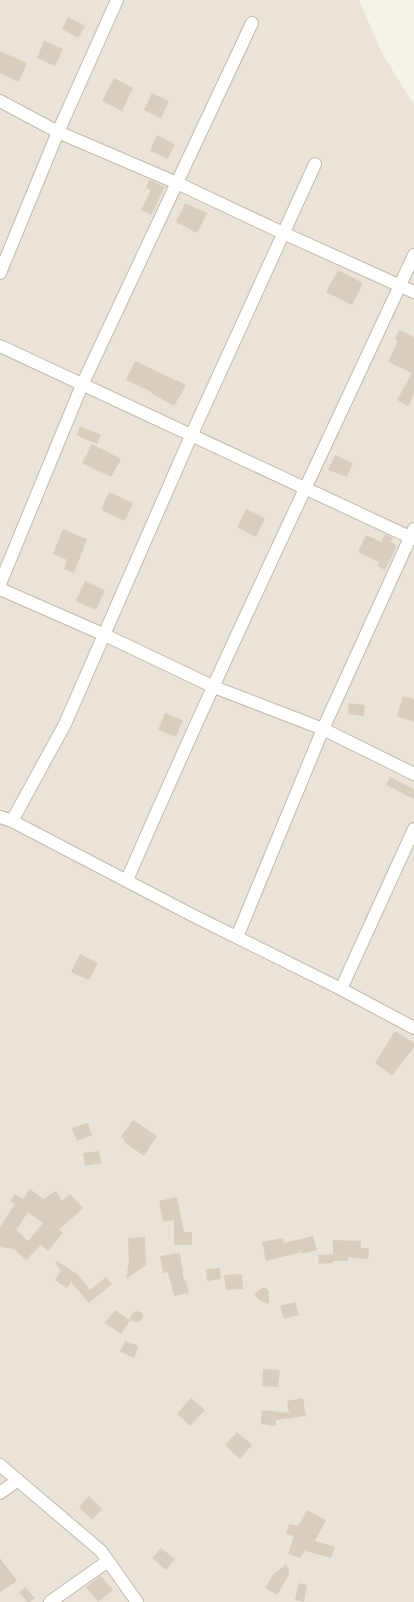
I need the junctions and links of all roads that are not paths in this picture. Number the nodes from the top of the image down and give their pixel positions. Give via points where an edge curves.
1 (117, 0) edge
2 (252, 23) dead end
3 (0, 101) edge
4 (58, 132) junction
5 (315, 164) dead end
6 (177, 183) junction
7 (283, 233) junction
8 (414, 255) edge
9 (0, 274) edge
10 (400, 286) junction
11 (414, 292) edge
12 (0, 346) edge
13 (82, 384) junction
14 (191, 436) junction
15 (305, 488) junction
16 (413, 535) edge
17 (0, 584) edge
18 (0, 589) edge
19 (105, 635) junction
20 (214, 687) junction
21 (323, 730) junction
22 (414, 774) edge
23 (6, 819) edge
24 (414, 829) edge
25 (127, 880) junction
26 (237, 937) junction
27 (341, 989) junction
28 (414, 1028) edge
29 (0, 1465) edge
30 (18, 1480) junction
31 (0, 1493) edge
32 (108, 1561) junction
33 (50, 1602) edge
34 (138, 1602) edge

1 - 4 street
2 - 6 street
3 - 4 street
4 - 6 street
4 - 9 street
5 - 7 street
6 - 7 street
6 - 13 street
7 - 10 street
7 - 14 street
8 - 10 street
10 - 11 street
10 - 15 street
12 - 13 street
13 - 14 street
13 - 17 street
14 - 15 street
14 - 19 street
15 - 16 street
15 - 20 street
16 - 21 street
18 - 19 street
19 - 20 street
19 - 23 street via 66,724
20 - 21 street
20 - 25 street
21 - 22 street
21 - 26 street
23 - 25 street
24 - 27 street
25 - 26 street
26 - 27 street
27 - 28 street
29 - 30 street
30 - 31 street
30 - 32 street via 101,1551
32 - 33 street
32 - 34 street

